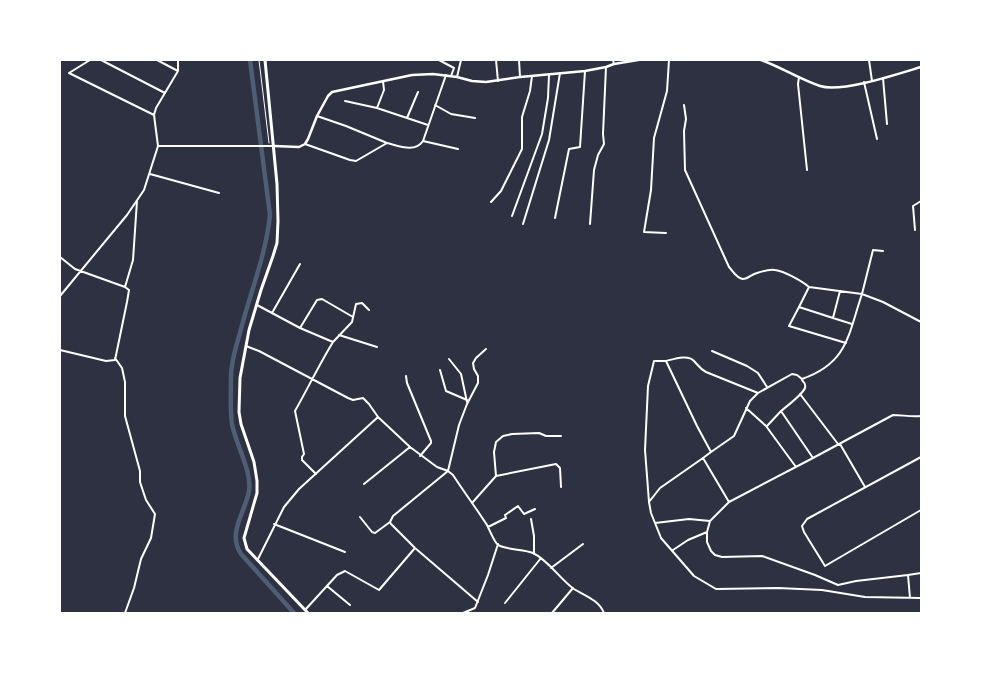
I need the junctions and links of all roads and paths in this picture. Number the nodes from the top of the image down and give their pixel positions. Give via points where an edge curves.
1 (90, 60) edge
2 (101, 60) edge
3 (158, 60) edge
4 (178, 60) edge
5 (259, 60) edge
6 (265, 60) edge
7 (439, 60) edge
8 (461, 60) edge
9 (496, 60) edge
10 (519, 60) edge
11 (613, 60) edge
12 (638, 60) edge
13 (669, 60) edge
14 (761, 60) edge
15 (869, 60) edge
16 (614, 64) junction
17 (606, 67) junction
18 (921, 67) edge
19 (178, 71) junction
20 (585, 71) junction
21 (560, 73) junction
22 (549, 74) junction
23 (446, 75) junction
24 (451, 76) junction
25 (532, 76) junction
26 (457, 77) junction
27 (520, 77) junction
28 (799, 77) junction
29 (882, 78) junction
30 (498, 80) junction
31 (872, 81) junction
32 (383, 82) junction
33 (864, 82) junction
34 (418, 92) dead end
35 (165, 93) junction
36 (345, 101) dead end
37 (435, 105) junction
38 (684, 105) dead end
39 (377, 108) junction
40 (154, 115) junction
41 (317, 116) junction
42 (407, 118) junction
43 (475, 118) dead end
44 (428, 124) junction
45 (887, 124) dead end
46 (877, 140) dead end
47 (423, 141) junction
48 (387, 143) junction
49 (305, 144) junction
50 (158, 146) junction
51 (269, 146) junction
52 (274, 146) junction
53 (458, 149) dead end
54 (807, 170) dead end
55 (150, 174) junction
56 (219, 193) dead end
57 (137, 199) junction
58 (921, 201) edge
59 (491, 202) dead end
60 (512, 216) dead end
61 (555, 218) dead end
62 (523, 224) dead end
63 (590, 224) dead end
64 (915, 230) dead end
65 (666, 233) dead end
66 (883, 251) dead end
67 (60, 257) edge
68 (300, 264) dead end
69 (81, 271) junction
70 (125, 286) junction
71 (808, 287) junction
72 (840, 291) junction
73 (862, 294) junction
74 (60, 296) edge
75 (257, 305) junction
76 (798, 308) junction
77 (369, 310) dead end
78 (272, 313) junction
79 (353, 318) junction
80 (833, 318) junction
81 (921, 322) edge
82 (852, 324) junction
83 (300, 328) junction
84 (339, 336) junction
85 (332, 342) junction
86 (846, 343) junction
87 (246, 346) junction
88 (377, 347) dead end
89 (486, 349) dead end
90 (60, 350) edge
91 (712, 351) dead end
92 (115, 358) junction
93 (449, 359) dead end
94 (666, 361) junction
95 (440, 370) dead end
96 (406, 376) dead end
97 (802, 379) junction
98 (313, 380) junction
99 (767, 387) junction
100 (758, 393) junction
101 (800, 394) junction
102 (467, 400) junction
103 (467, 404) junction
104 (746, 408) junction
105 (781, 411) junction
106 (921, 416) edge
107 (378, 417) junction
108 (766, 426) junction
109 (561, 436) dead end
110 (839, 444) junction
111 (410, 447) junction
112 (711, 452) junction
113 (420, 456) junction
114 (921, 457) edge
115 (703, 458) junction
116 (813, 458) junction
117 (796, 467) junction
118 (448, 471) junction
119 (316, 474) junction
120 (496, 476) junction
121 (364, 484) dead end
122 (865, 486) junction
123 (562, 487) dead end
124 (649, 502) junction
125 (729, 502) junction
126 (472, 503) junction
127 (535, 509) dead end
128 (921, 510) edge
129 (360, 517) dead end
130 (531, 520) dead end
131 (710, 521) junction
132 (390, 522) junction
133 (655, 523) junction
134 (274, 524) junction
135 (488, 527) junction
136 (707, 532) junction
137 (498, 544) junction
138 (583, 544) dead end
139 (415, 548) junction
140 (672, 550) junction
141 (345, 552) dead end
142 (534, 554) junction
143 (542, 558) junction
144 (258, 559) junction
145 (551, 568) junction
146 (921, 573) edge
147 (908, 575) junction
148 (327, 586) junction
149 (573, 588) junction
150 (910, 598) junction
151 (921, 598) edge
152 (478, 602) junction
153 (505, 603) dead end
154 (350, 605) dead end
155 (306, 612) edge
156 (125, 613) edge
157 (463, 613) edge
158 (552, 613) edge
159 (604, 613) edge

1 - 40 street via 69,73
2 - 35 street
3 - 19 street
4 - 19 street
5 - 51 path
6 - 52 main road
7 - 24 street via 454,68
8 - 26 street
9 - 30 street
10 - 27 street
11 - 16 street
12 - 16 street
13 - 65 street via 667,91 654,138 644,232
14 - 28 street
15 - 31 street
16 - 17 street
17 - 20 street
17 - 63 street via 604,144 594,170
18 - 29 street
19 - 35 street
20 - 21 street
20 - 61 street via 580,147 569,149
21 - 22 street
21 - 62 street via 549,140
22 - 25 street
22 - 60 street via 542,134
23 - 24 street
23 - 32 street via 412,75
23 - 37 street
24 - 26 street
25 - 27 street
25 - 59 street via 522,116 522,149 501,191
26 - 30 street via 479,82
27 - 30 street
28 - 33 street via 829,88
28 - 54 street
29 - 31 street
29 - 45 street
31 - 33 street
32 - 39 street via 384,90
32 - 41 street via 332,92
33 - 46 street
34 - 42 street
35 - 40 street
36 - 39 street
37 - 43 street via 451,114
37 - 44 street
38 - 71 street via 685,170 730,267 737,277 743,279 766,270 776,270 798,279
39 - 42 street
40 - 50 street
41 - 48 street
41 - 49 street
42 - 44 street
44 - 47 street
47 - 48 street via 420,146 411,148
47 - 53 street
48 - 49 street via 356,161
49 - 52 street via 299,147
50 - 51 street
50 - 55 street
51 - 52 street
52 - 75 main road via 278,202 276,243
55 - 56 street
55 - 57 street via 144,190
57 - 69 street
57 - 70 street via 133,260
58 - 64 street via 913,206
66 - 73 street via 873,250
67 - 69 street
68 - 78 street
69 - 70 street
69 - 74 street
70 - 92 street via 129,290
71 - 72 street
71 - 76 street
72 - 73 street
72 - 80 street
73 - 81 street
73 - 82 street
75 - 78 street
75 - 87 main road
76 - 80 street
76 - 86 street via 789,326
77 - 79 street via 359,302 356,304
78 - 83 street
79 - 83 street via 320,299
79 - 84 street
80 - 82 street
82 - 86 street
83 - 85 street
84 - 85 street
84 - 88 street
85 - 98 street
86 - 97 street via 836,359 816,375
87 - 98 street
87 - 144 main road via 240,378 239,412 254,462 257,493 244,538 247,549
89 - 103 street via 473,363 478,383
90 - 92 street via 106,361
91 - 99 street via 758,373
92 - 156 street via 122,368 125,382 125,416 140,471 140,482 146,500 155,514 151,538 141,559
93 - 102 street via 461,374
94 - 100 street via 689,357 700,369
94 - 112 street
94 - 124 street via 654,361 648,386 645,450
95 - 102 street via 446,391
96 - 113 street via 431,440
97 - 99 street via 792,374
97 - 101 street via 805,388
98 - 107 street via 353,400 363,398
98 - 119 street via 295,411 304,454 302,460
99 - 100 street
100 - 104 street
101 - 105 street
101 - 110 street
102 - 103 street
103 - 118 street
104 - 108 street
104 - 112 street via 734,436
105 - 108 street
105 - 116 street
106 - 110 street via 893,415
107 - 111 street
107 - 119 street
108 - 117 street
109 - 120 street via 546,436 539,433 503,436 496,442 494,452
110 - 116 street
110 - 122 street
111 - 113 street
111 - 121 street
112 - 115 street
113 - 118 street
114 - 122 street
115 - 124 street via 660,488
115 - 125 street
116 - 117 street
117 - 125 street
118 - 126 street
118 - 132 street via 393,516
119 - 134 street via 299,489
120 - 123 street via 556,464 560,468
120 - 126 street
122 - 128 street via 807,519 802,526 826,566
124 - 133 street
125 - 131 street
126 - 135 street
127 - 135 street via 524,514 518,506 505,515 506,518
129 - 132 street via 375,533
130 - 142 street
131 - 133 street via 689,519
131 - 136 street
132 - 139 street
133 - 140 street via 661,538
134 - 141 street
134 - 144 street
135 - 137 street
136 - 140 street
136 - 147 street via 707,542 711,551 722,558 762,556 835,585
137 - 142 street
137 - 152 street
138 - 145 street
139 - 148 street via 379,590 345,571 337,575
139 - 152 street
140 - 150 street via 694,576 716,589 822,590 865,597
142 - 143 street
143 - 145 street
143 - 153 street
144 - 155 main road
145 - 149 street
146 - 147 street
147 - 150 street
148 - 154 street
148 - 155 street
149 - 158 street
149 - 159 street via 594,600
150 - 151 street
152 - 157 street via 475,608

